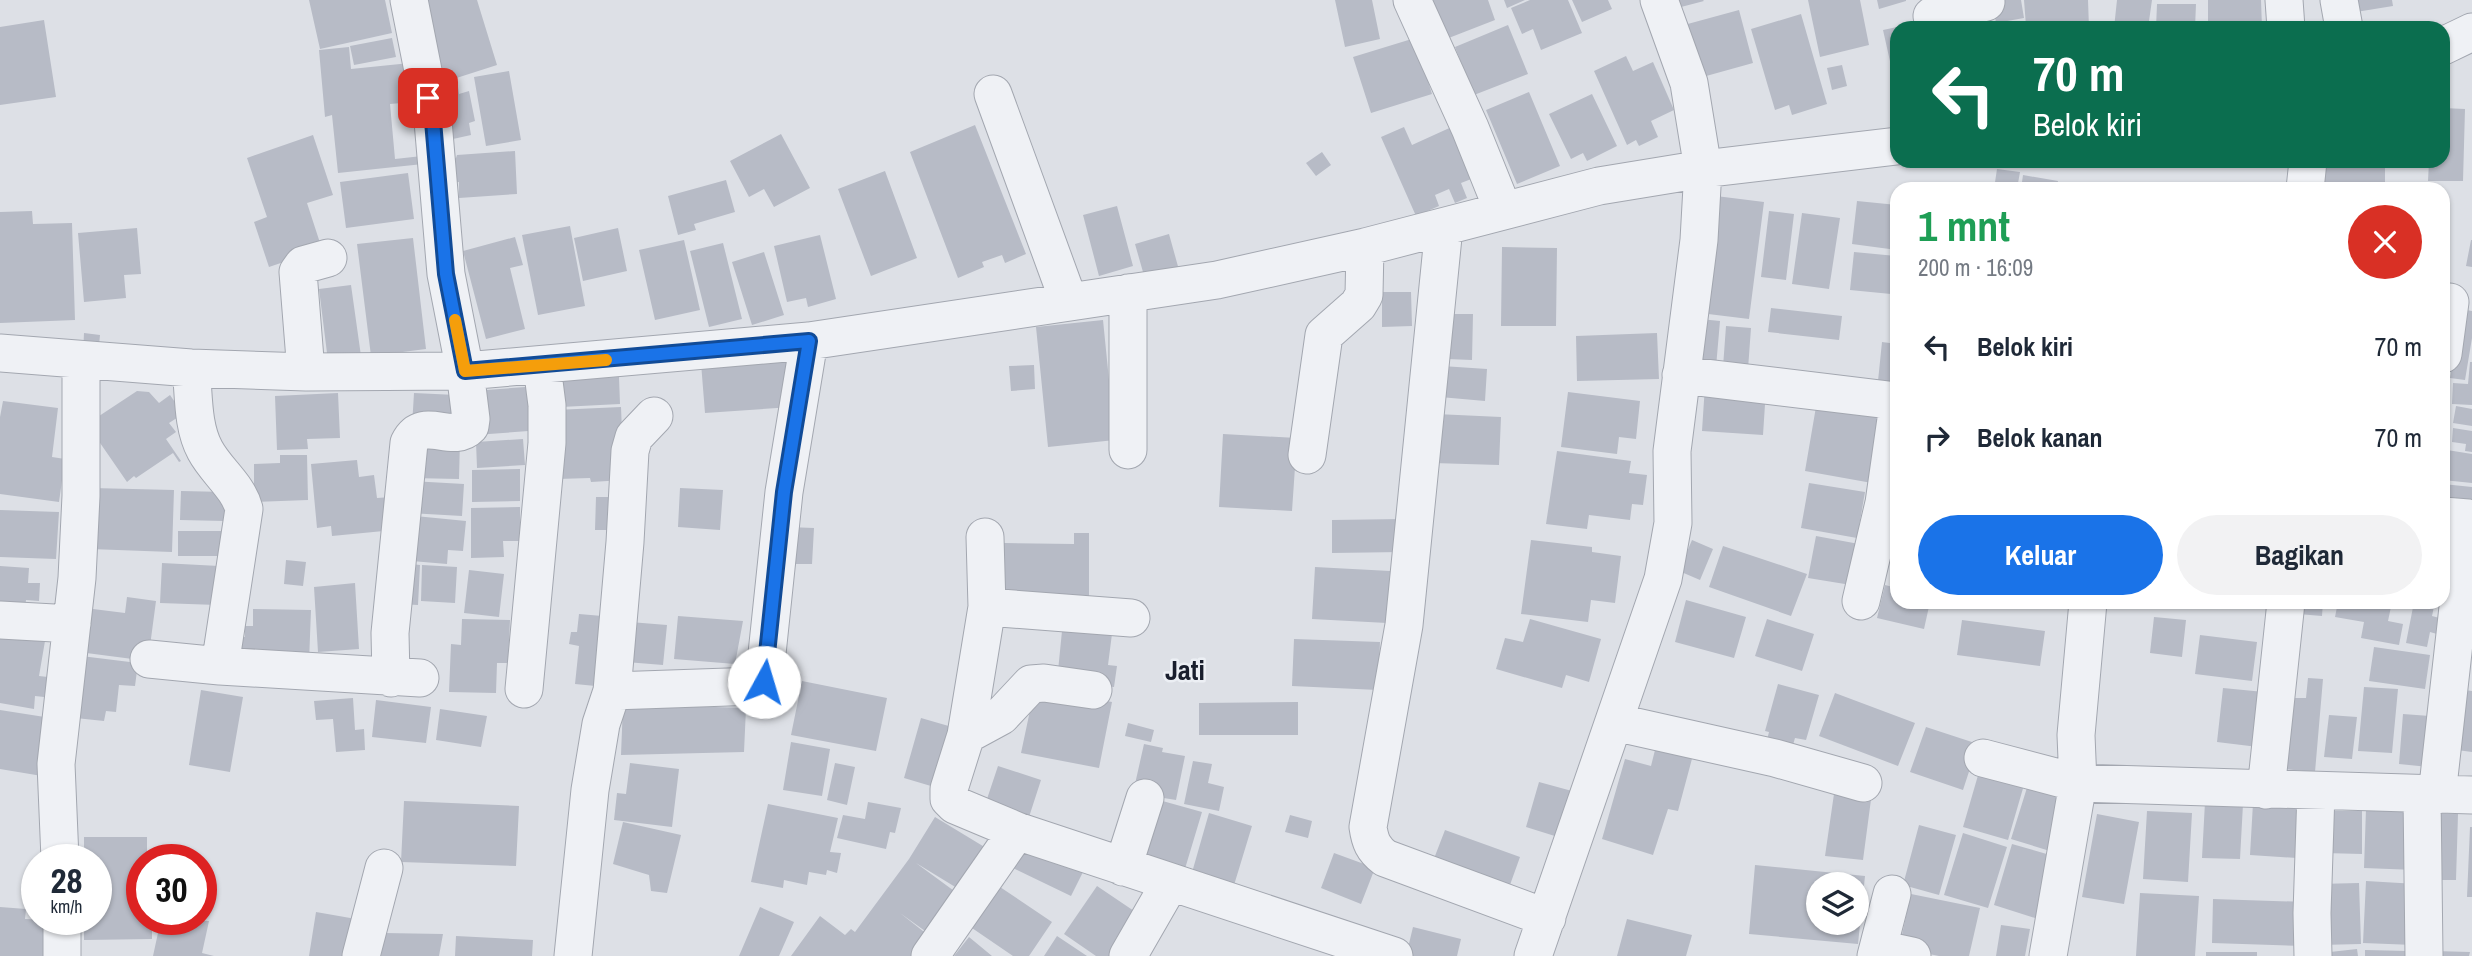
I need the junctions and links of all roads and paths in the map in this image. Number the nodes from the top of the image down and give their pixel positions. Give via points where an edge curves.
1 (409, 0) edge
2 (1412, 0) edge
3 (1659, 0) edge
4 (2284, 0) edge
5 (2339, 0) edge
6 (1989, 10) edge
7 (1932, 16) dead end
8 (2286, 21) edge
9 (2343, 21) edge
10 (2472, 32) edge
11 (2450, 43) edge
12 (993, 94) dead end
13 (1890, 147) edge
14 (1703, 169) junction
15 (1503, 210) junction
16 (1444, 227) junction
17 (1365, 247) junction
18 (328, 258) dead end
19 (1128, 293) junction
20 (1069, 302) junction
21 (2455, 303) edge
22 (2450, 324) edge
23 (809, 341) junction
24 (0, 353) edge
25 (81, 361) junction
26 (542, 366) junction
27 (191, 368) junction
28 (465, 371) junction
29 (306, 372) junction
30 (1681, 375) junction
31 (1890, 400) edge
32 (654, 416) dead end
33 (1128, 450) dead end
34 (1307, 455) dead end
35 (1890, 461) edge
36 (2461, 518) edge
37 (985, 537) dead end
38 (1861, 601) dead end
39 (987, 607) junction
40 (2087, 609) edge
41 (2285, 609) edge
42 (1132, 618) dead end
43 (0, 620) edge
44 (72, 624) junction
45 (149, 659) dead end
46 (220, 666) junction
47 (524, 690) dead end
48 (1093, 690) dead end
49 (611, 691) junction
50 (1614, 722) junction
51 (966, 735) junction
52 (1983, 758) dead end
53 (1863, 783) dead end
54 (2078, 783) junction
55 (2266, 790) junction
56 (2316, 792) junction
57 (2444, 795) edge
58 (1145, 798) dead end
59 (1017, 831) junction
60 (59, 844) edge
61 (1122, 867) junction
62 (384, 868) dead end
63 (1170, 883) junction
64 (1892, 894) dead end
65 (1547, 918) junction
66 (62, 935) edge
67 (1889, 954) edge
68 (62, 956) edge
69 (360, 956) edge
70 (573, 956) edge
71 (930, 956) edge
72 (1128, 956) edge
73 (1394, 956) edge
74 (1533, 956) edge
75 (2048, 956) edge
76 (2313, 956) edge
77 (2424, 956) edge

1 - 28 street via 433,121 446,274
2 - 15 street
3 - 14 street via 1689,83
4 - 8 street
5 - 9 street
6 - 7 street
10 - 11 street
12 - 20 street
13 - 14 street
14 - 15 street via 1599,186
14 - 30 street via 1699,240
15 - 16 street
16 - 17 street
16 - 65 street via 1404,625 1368,827 1370,842 1391,861
17 - 19 street via 1217,280
17 - 34 street via 1364,295 1324,335
18 - 29 street via 303,265 298,272
19 - 20 street
19 - 33 street
20 - 23 street
21 - 22 street
23 - 26 street
23 - 49 street via 784,492 764,682 757,686
24 - 25 street
25 - 27 street
25 - 44 street via 81,496
26 - 28 street
26 - 47 street via 547,443
27 - 29 street
27 - 46 street via 197,431 244,509
28 - 29 street
28 - 46 street via 470,426 460,433 421,430 410,443 390,634 405,678
30 - 31 street
30 - 50 street via 1672,451 1673,523 1663,579
32 - 49 street via 634,437 629,451
35 - 38 street
36 - 57 street
37 - 39 street
39 - 42 street
39 - 51 street
40 - 54 street via 2076,736
41 - 55 street
43 - 44 street
44 - 60 street via 56,765
45 - 46 street
48 - 51 street via 1031,684 1001,716
49 - 70 street via 590,790
50 - 53 street
50 - 65 street
51 - 59 street via 949,799
52 - 54 street
54 - 55 street
54 - 75 street
55 - 56 street
56 - 57 street
56 - 76 street
57 - 77 street
58 - 61 street
59 - 61 street
59 - 71 street
61 - 63 street
62 - 69 street
63 - 72 street
63 - 73 street
64 - 67 street
65 - 74 street
66 - 68 street

